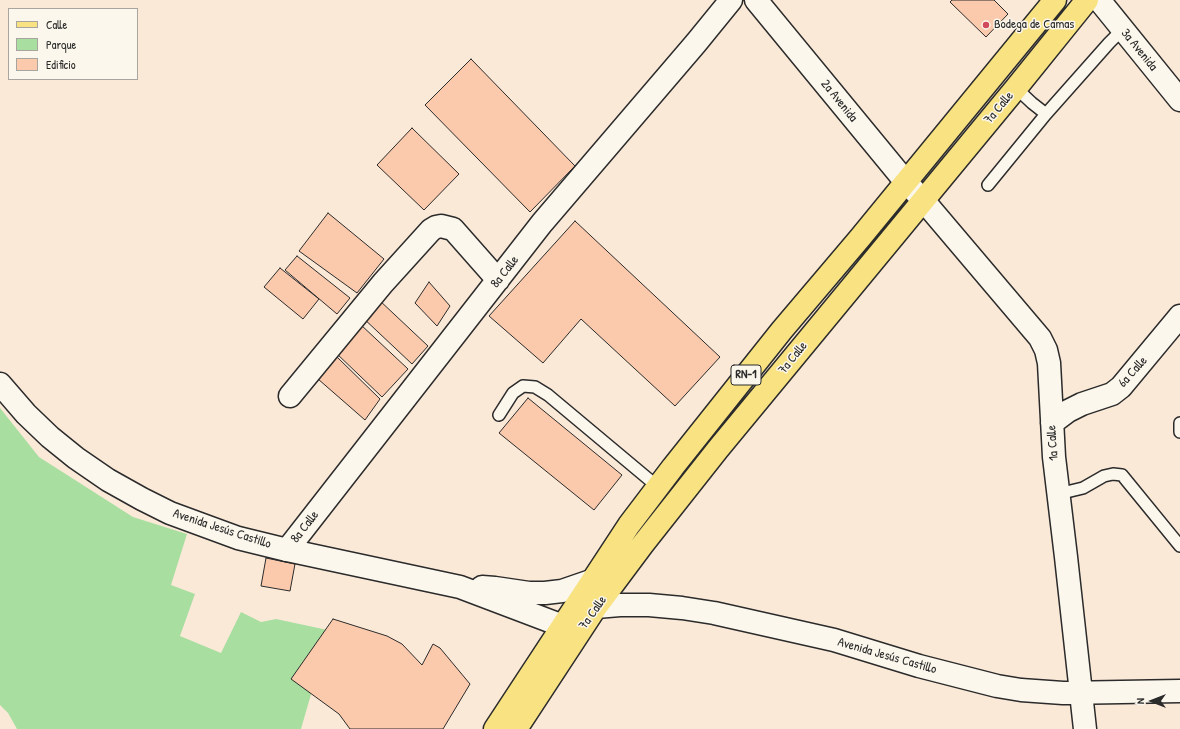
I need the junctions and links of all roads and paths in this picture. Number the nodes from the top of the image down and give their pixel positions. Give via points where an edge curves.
1 (731, 0) edge
2 (756, 0) edge
3 (1055, 0) edge
4 (1087, 0) edge
5 (1099, 0) edge
6 (1122, 29) junction
7 (1016, 88) junction
8 (1180, 100) edge
9 (1046, 114) junction
10 (905, 182) junction
11 (988, 185) dead end
12 (923, 200) junction
13 (498, 280) junction
14 (1180, 316) edge
15 (0, 384) edge
16 (290, 396) dead end
17 (499, 415) dead end
18 (1052, 423) junction
19 (1180, 423) edge
20 (1180, 432) edge
21 (658, 487) junction
22 (1058, 494) junction
23 (1180, 546) edge
24 (287, 550) junction
25 (591, 581) junction
26 (460, 586) junction
27 (596, 607) junction
28 (563, 626) junction
29 (1180, 691) edge
30 (1082, 693) junction
31 (495, 729) edge
32 (516, 729) edge
33 (1085, 729) edge

1 - 13 street, 8a Calle via 542,223
2 - 10 street, 2a Avenida
3 - 10 main road, 7a Calle / RN-1
4 - 7 main road, 7a Calle / RN-1
5 - 6 street, 3a Avenida
6 - 8 street, 3a Avenida
6 - 9 lane
7 - 9 lane
7 - 12 main road, 7a Calle / RN-1
9 - 11 lane
10 - 12 street, 2a Avenida
10 - 21 main road, 7a Calle / RN-1 via 782,330
12 - 18 street, 1a Calle via 1040,338 1049,363
12 - 27 main road, 7a Calle / RN-1 via 718,449
13 - 16 street via 453,229 436,227 383,283
13 - 24 street, 8a Calle
14 - 18 street, 6a Calle via 1121,387 1112,394 1068,411
15 - 24 street, Avenida Jesús Castillo via 26,414 66,450 108,480 170,513 203,526
17 - 21 lane via 513,393 523,386 535,387
18 - 22 street, 1a Calle
19 - 20 lane
21 - 25 main road, 7a Calle / RN-1
22 - 23 lane via 1083,488 1104,476 1122,475
22 - 30 street, 1a Calle
24 - 26 street, Avenida Jesús Castillo
25 - 26 street, Avenida Jesús Castillo via 562,591 545,593
25 - 28 main road, 7a Calle / RN-1
26 - 28 street, Avenida Jesús Castillo
27 - 30 street, Avenida Jesús Castillo via 649,605 714,613 834,640 997,686 1042,692
27 - 32 main road, 7a Calle / RN-1
28 - 31 main road, 7a Calle / RN-1
29 - 30 street, Avenida Jesús Castillo
30 - 33 street, 1a Calle

